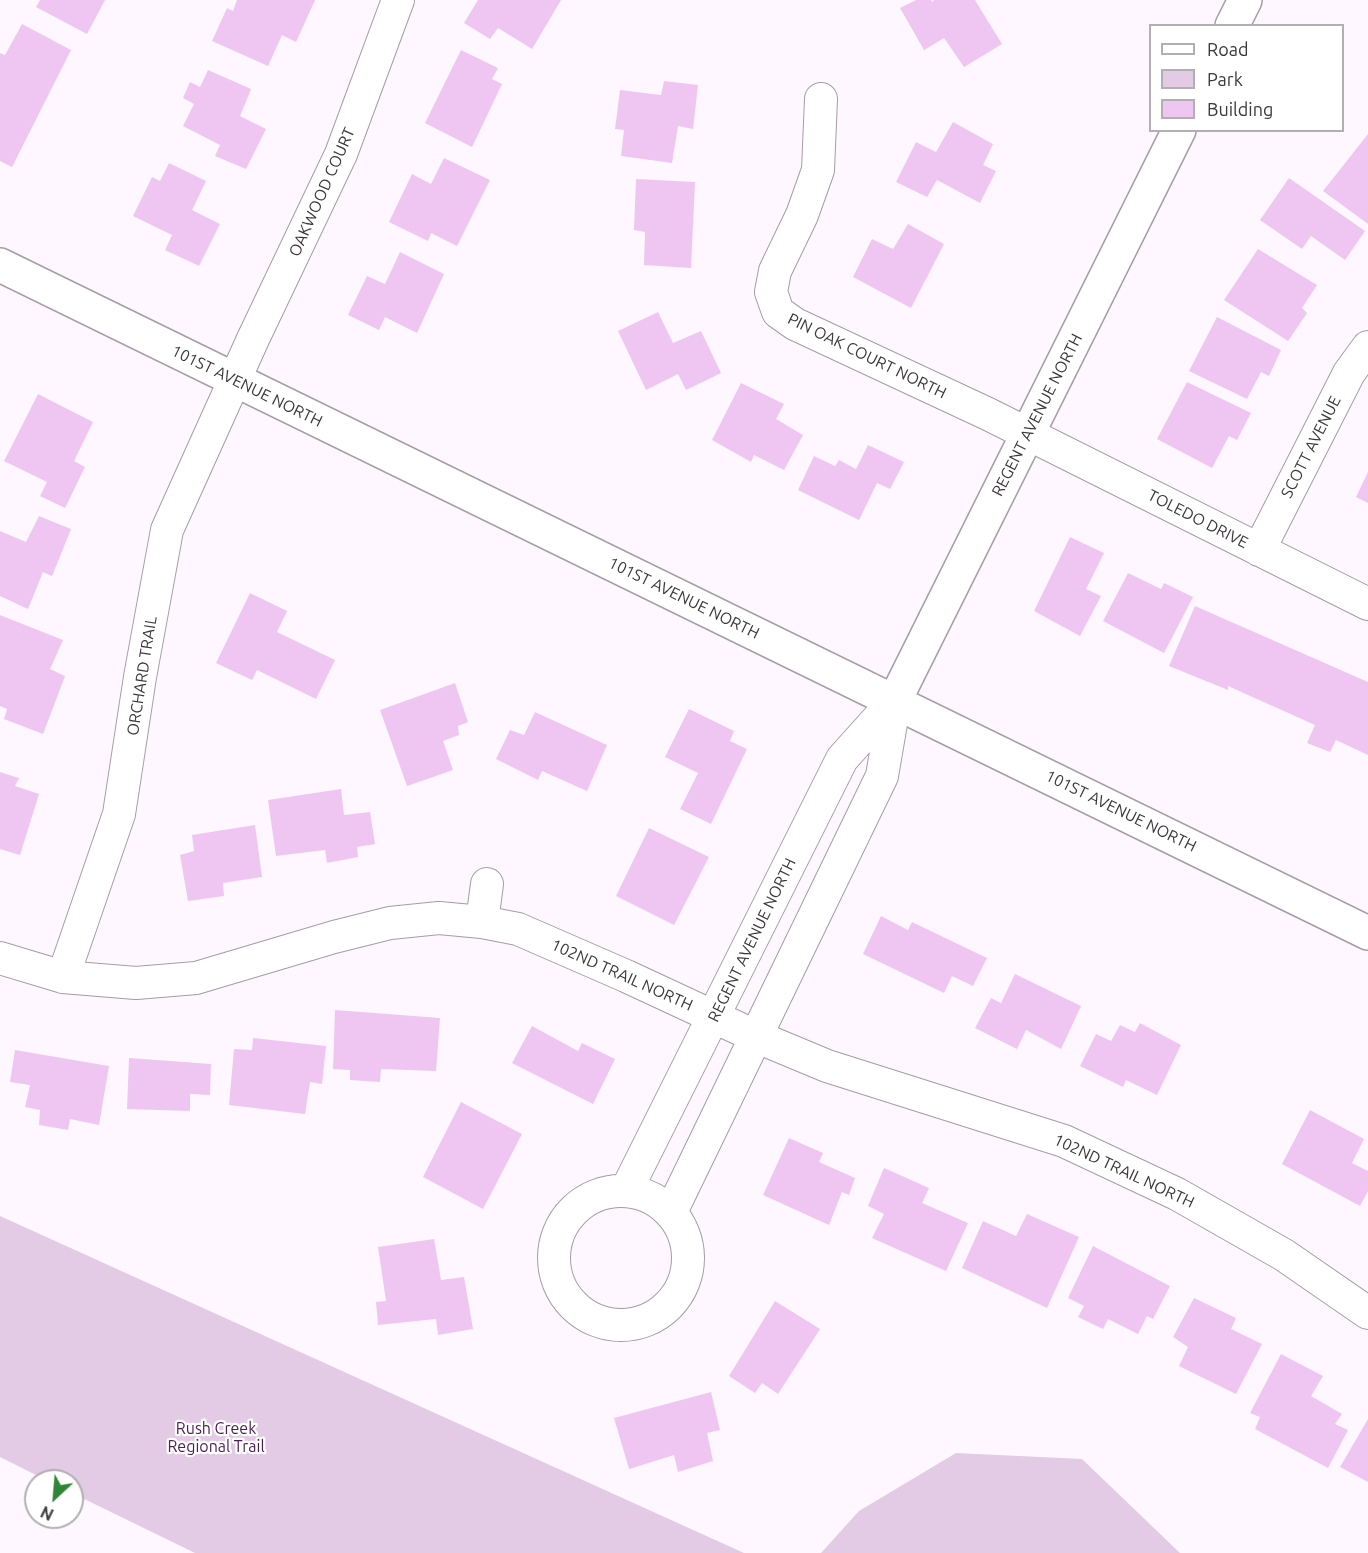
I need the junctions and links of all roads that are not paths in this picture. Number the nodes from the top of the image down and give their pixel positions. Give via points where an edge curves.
1 (398, 0) edge
2 (1245, 0) edge
3 (1233, 24) edge
4 (821, 99) dead end
5 (1178, 132) edge
6 (0, 265) edge
7 (1368, 347) edge
8 (234, 380) junction
9 (1028, 434) junction
10 (1259, 550) junction
11 (1368, 604) edge
12 (895, 700) junction
13 (487, 884) dead end
14 (482, 922) junction
15 (1368, 933) edge
16 (0, 958) edge
17 (63, 977) junction
18 (715, 1016) junction
19 (755, 1036) junction
20 (626, 1191) junction
21 (670, 1212) junction
22 (1368, 1313) edge

1 - 8 street, OAKWOOD COURT via 341,154
2 - 3 street
4 - 9 street, PIN OAK COURT NORTH via 818,170 775,272 771,292 778,312 795,324
5 - 9 street, REGENT AVENUE NORTH
6 - 8 street, 101ST AVENUE NORTH
7 - 10 street, SCOTT AVENUE via 1349,373
8 - 12 street, 101ST AVENUE NORTH
8 - 17 street, ORCHARD TRAIL via 167,530 120,814
9 - 10 street, TOLEDO DRIVE
9 - 12 street, REGENT AVENUE NORTH
10 - 11 street, TOLEDO DRIVE
12 - 15 street, 101ST AVENUE NORTH
12 - 18 street, REGENT AVENUE NORTH via 842,759
12 - 19 street, REGENT AVENUE NORTH via 882,777
13 - 14 street
14 - 17 street, 102ND TRAIL NORTH via 439,918 390,923 196,978 136,983
14 - 18 street, 102ND TRAIL NORTH via 518,930
16 - 17 street, 102ND TRAIL NORTH
18 - 19 street, 102ND TRAIL NORTH
18 - 20 street, REGENT AVENUE NORTH
19 - 21 street, REGENT AVENUE NORTH
19 - 22 street, 102ND TRAIL NORTH via 827,1066 1064,1141 1177,1194 1284,1255
20 - 21 street via 650,1198
20 - 21 street via 599,1194 576,1208 560,1228 553,1254 557,1281 571,1304 593,1319 618,1326 644,1322 667,1308 683,1287 689,1261 685,1235

